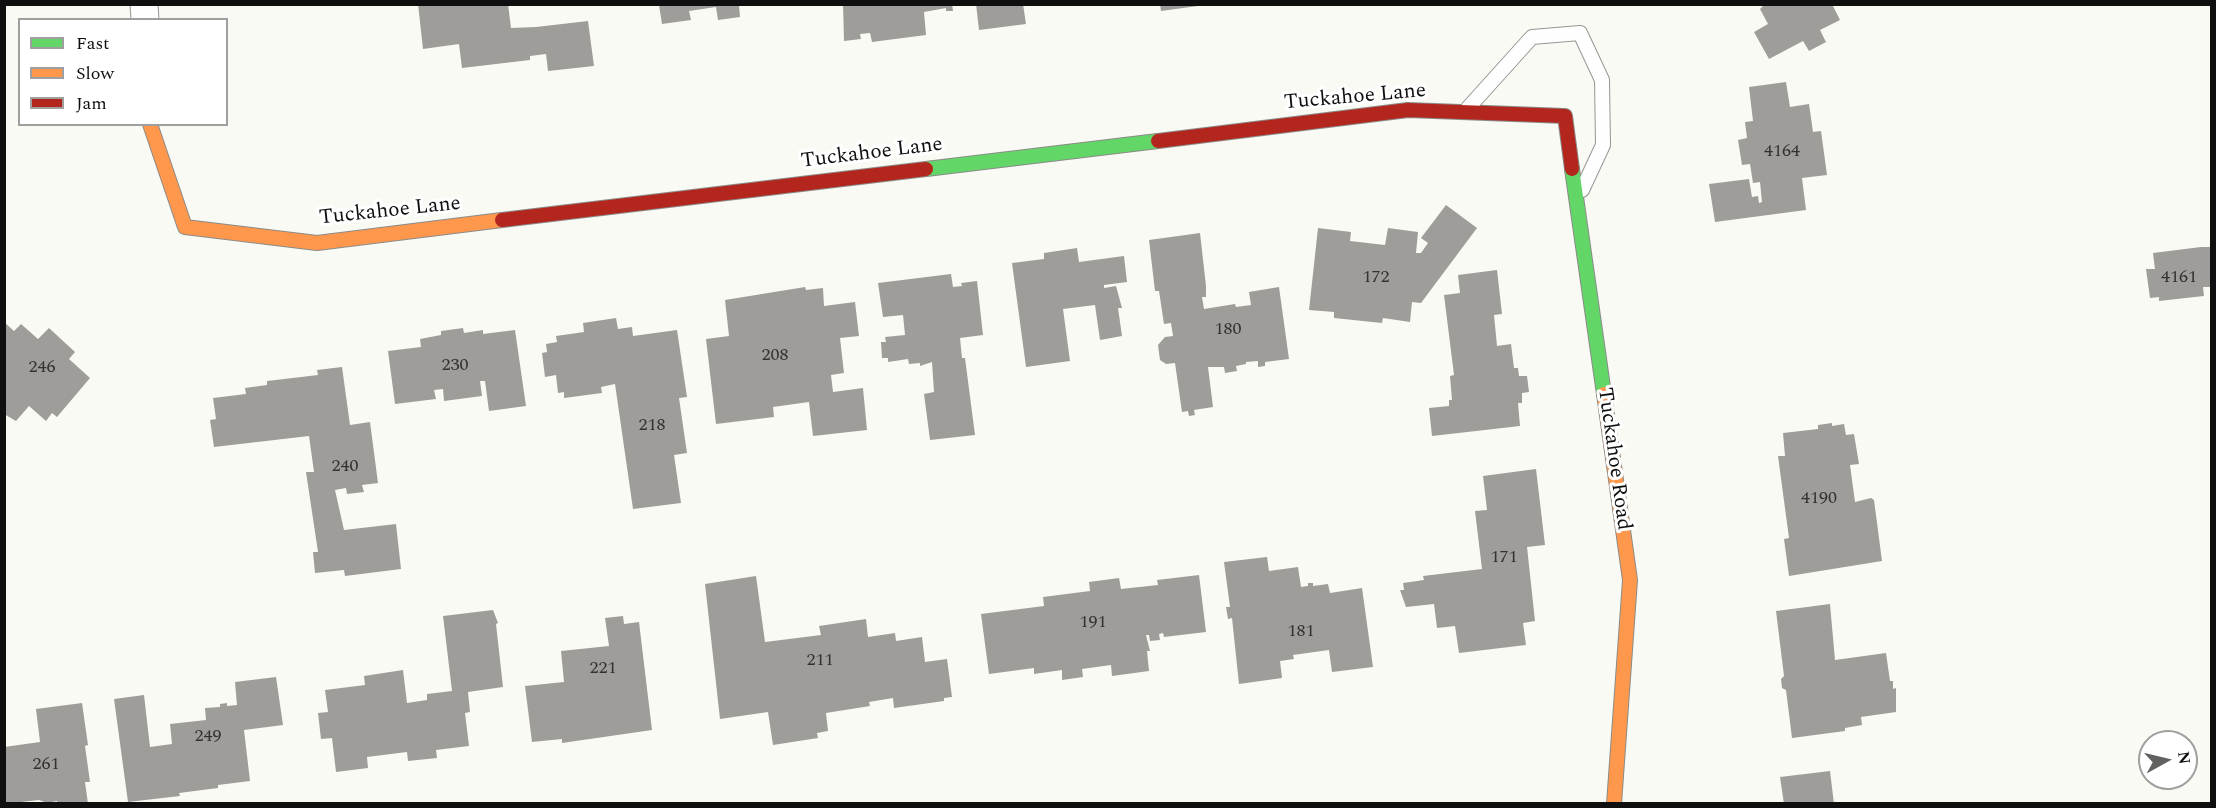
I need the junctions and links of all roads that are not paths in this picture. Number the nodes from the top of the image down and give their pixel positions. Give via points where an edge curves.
1 (1464, 112) junction
2 (1565, 116) joint
3 (151, 126) edge
4 (1577, 201) junction
5 (1614, 804) edge

1 - 2 street, Tuckahoe Lane
1 - 3 street, Tuckahoe Lane via 1408,110 317,243 185,227
1 - 4 lane via 1532,37 1580,33 1602,81 1603,145
2 - 4 street, Tuckahoe Road
4 - 5 street, Tuckahoe Road via 1630,580

